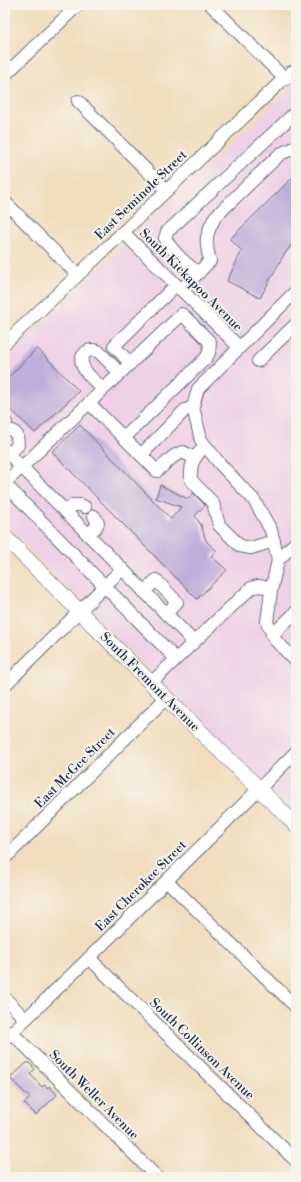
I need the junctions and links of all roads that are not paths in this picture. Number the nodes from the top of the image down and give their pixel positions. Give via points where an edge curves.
1 (78, 5) edge
2 (211, 5) edge
3 (296, 67) edge
4 (5, 75) edge
5 (290, 76) edge
6 (78, 101) dead end
7 (296, 112) edge
8 (296, 147) edge
9 (233, 170) junction
10 (247, 186) junction
11 (166, 190) junction
12 (5, 202) edge
13 (123, 232) junction
14 (199, 273) junction
15 (78, 275) junction
16 (179, 287) junction
17 (295, 294) edge
18 (193, 302) junction
19 (182, 314) junction
20 (296, 324) edge
21 (6, 338) edge
22 (239, 347) junction
23 (258, 361) dead end
24 (130, 363) junction
25 (120, 373) junction
26 (186, 377) junction
27 (198, 389) junction
28 (103, 390) junction
29 (89, 403) junction
30 (193, 407) junction
31 (8, 425) edge
32 (124, 438) junction
33 (205, 446) junction
34 (7, 452) edge
35 (141, 455) junction
36 (194, 458) junction
37 (22, 467) junction
38 (5, 484) edge
39 (86, 508) dead end
40 (66, 512) junction
41 (94, 516) dead end
42 (88, 535) junction
43 (5, 537) edge
44 (274, 540) junction
45 (296, 542) edge
46 (278, 560) junction
47 (122, 569) junction
48 (156, 580) junction
49 (105, 586) junction
50 (272, 588) junction
51 (144, 592) junction
52 (173, 593) junction
53 (80, 612) junction
54 (296, 612) edge
55 (166, 614) junction
56 (272, 635) junction
57 (194, 642) junction
58 (176, 659) junction
59 (296, 661) edge
60 (151, 683) junction
61 (5, 685) edge
62 (166, 698) junction
63 (296, 752) edge
64 (259, 789) junction
65 (296, 825) edge
66 (5, 858) edge
67 (167, 881) junction
68 (89, 958) junction
69 (5, 998) edge
70 (296, 1008) edge
71 (25, 1019) junction
72 (8, 1035) edge
73 (296, 1160) edge
74 (157, 1177) edge

1 - 4 street
2 - 5 street
3 - 5 street, East Seminole Street
5 - 11 street, East Seminole Street
6 - 11 street
7 - 9 street
8 - 10 street via 280,154
9 - 10 street
9 - 14 street via 167,232 165,238 189,266
10 - 14 street via 215,217 206,240 210,261
11 - 13 street, East Seminole Street
12 - 15 street
13 - 15 street, East Seminole Street
13 - 16 street, South Kickapoo Avenue
14 - 16 street
15 - 21 street, East Seminole Street
16 - 18 street, South Kickapoo Avenue
16 - 24 street via 114,346
17 - 22 street
18 - 19 street
18 - 22 street, South Kickapoo Avenue
19 - 24 street
19 - 26 street via 210,342 206,358
20 - 23 street
22 - 27 street
24 - 25 street
25 - 28 street
25 - 28 street via 98,351 89,350 84,353 81,363 83,368
26 - 27 street
26 - 32 street
27 - 30 street
28 - 29 street
29 - 32 street
29 - 37 street
30 - 33 street via 201,440
30 - 35 street via 185,410
31 - 34 street via 17,435 18,445
32 - 35 street
33 - 36 street
33 - 44 street via 254,500
34 - 37 street
35 - 36 street via 157,471 174,456 183,452
36 - 44 street via 191,480 213,503 219,525 240,546 251,548
37 - 38 street
37 - 40 street
38 - 49 street
39 - 40 street via 82,504 73,505
40 - 42 street
41 - 42 street via 98,523
42 - 47 street
43 - 53 main road, South Fremont Avenue
44 - 46 street
45 - 46 street
46 - 50 street
47 - 49 street
47 - 51 street
48 - 51 street
48 - 52 street
48 - 52 street via 161,580
49 - 53 street
49 - 58 street
50 - 56 street via 267,622
50 - 57 street via 251,588
51 - 55 street
52 - 55 street
53 - 60 main road, South Fremont Avenue
53 - 61 street
54 - 56 street
55 - 57 street
56 - 59 street
57 - 58 street
58 - 60 street
60 - 62 main road, South Fremont Avenue
62 - 64 main road, South Fremont Avenue
62 - 66 street, East McGee Street
63 - 64 street, East Cherokee Street
64 - 65 main road, South Fremont Avenue
64 - 67 street, East Cherokee Street
67 - 68 street, East Cherokee Street
67 - 70 street
68 - 71 street, East Cherokee Street
68 - 73 street, South Collinson Avenue
69 - 71 street
71 - 72 street, East Cherokee Street
72 - 74 street, South Weller Avenue

